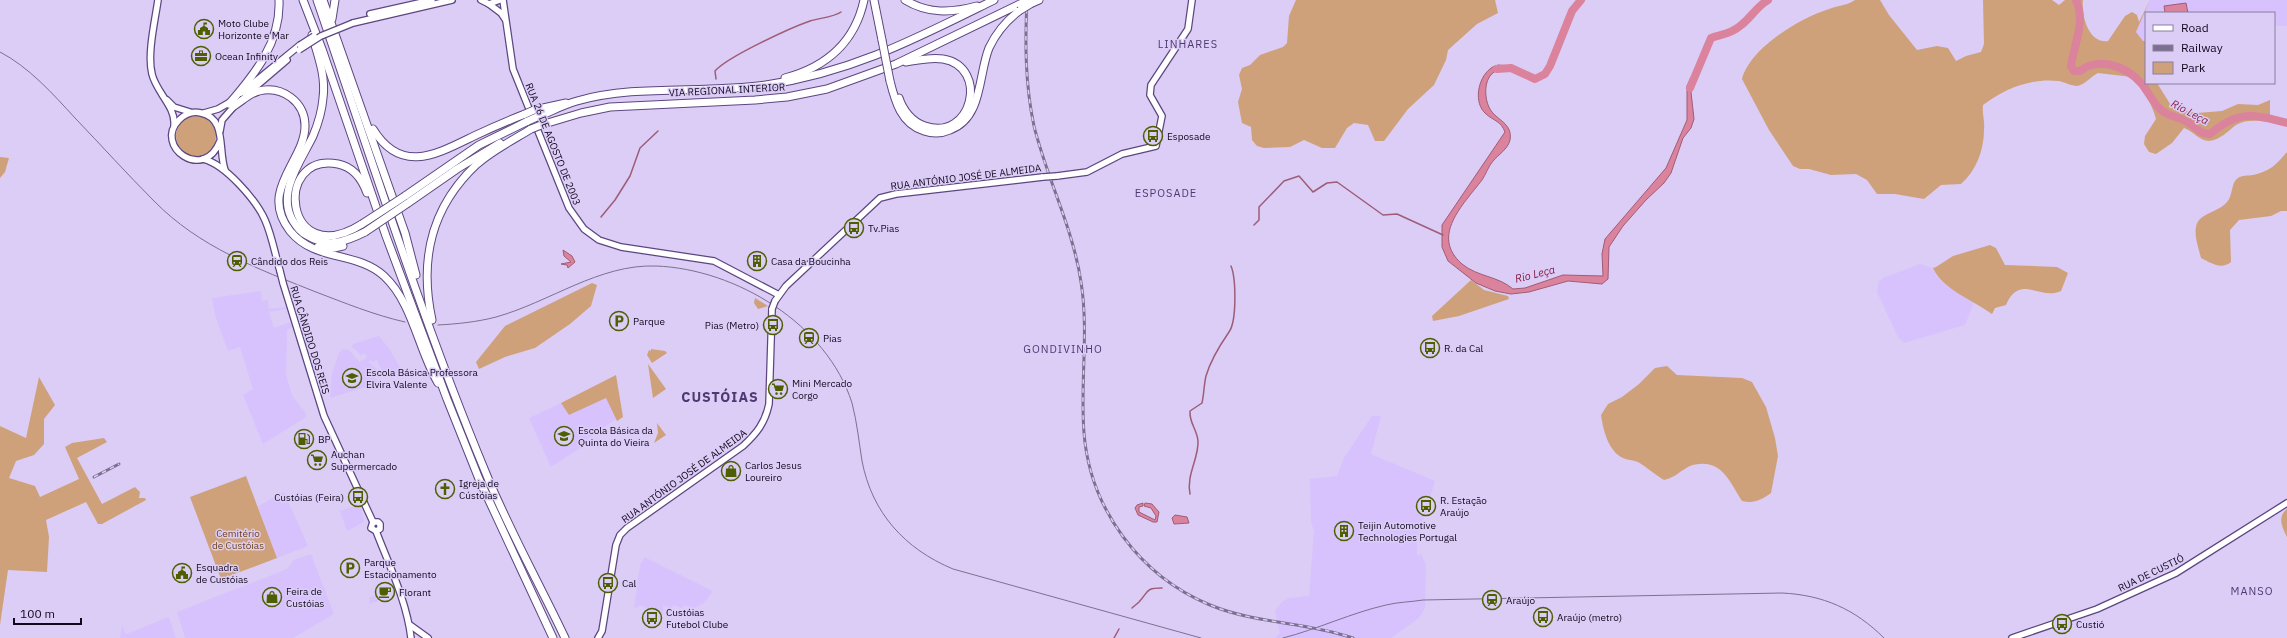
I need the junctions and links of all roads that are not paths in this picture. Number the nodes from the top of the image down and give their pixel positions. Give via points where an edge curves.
1 (158, 0) edge
2 (279, 0) edge
3 (303, 0) edge
4 (317, 0) edge
5 (323, 0) edge
6 (335, 0) edge
7 (432, 0) edge
8 (452, 0) edge
9 (481, 0) edge
10 (500, 0) edge
11 (503, 0) edge
12 (864, 0) edge
13 (874, 0) edge
14 (879, 0) edge
15 (905, 0) edge
16 (1192, 0) edge
17 (992, 1) edge
18 (1033, 1) edge
19 (489, 4) junction
20 (1019, 8) junction
21 (306, 10) junction
22 (331, 21) junction
23 (352, 21) junction
24 (507, 22) junction
25 (884, 39) junction
26 (896, 64) junction
27 (892, 80) junction
28 (774, 84) junction
29 (158, 89) junction
30 (361, 104) junction
31 (231, 105) junction
32 (194, 112) junction
33 (203, 113) junction
34 (536, 114) junction
35 (174, 127) junction
36 (531, 129) junction
37 (220, 133) junction
38 (220, 141) junction
39 (203, 159) junction
40 (225, 170) junction
41 (407, 199) junction
42 (365, 232) junction
43 (386, 236) junction
44 (298, 239) junction
45 (779, 294) junction
46 (426, 314) junction
47 (438, 347) junction
48 (447, 399) junction
49 (2287, 503) edge
50 (410, 625) junction
51 (417, 631) junction
52 (552, 636) edge
53 (411, 637) edge
54 (428, 638) edge
55 (566, 638) edge
56 (598, 638) edge
57 (2012, 638) edge

1 - 29 main road via 151,65
2 - 31 highway via 275,33 265,59
3 - 21 highway
4 - 46 highway
5 - 22 highway
6 - 22 highway
7 - 23 main road
8 - 23 main road
9 - 19 main road
10 - 19 main road
11 - 24 main road, RUA 26 DE AGOSTO DE 2003
12 - 28 highway via 853,31 835,53 808,71 781,79
13 - 25 highway
14 - 25 highway
15 - 17 highway via 919,7 938,11 954,11
16 - 45 main road, RUA ANTÓNIO JOSÉ DE ALMEIDA, bridge via 1188,29 1151,85 1150,95 1162,116 1156,146 1122,154 1087,172 880,198
17 - 28 highway, VIA REGIONAL INTERIOR via 872,58 815,77
18 - 20 highway, VIA REGIONAL INTERIOR, bridge
19 - 24 main road via 501,13
20 - 26 highway, VIA REGIONAL INTERIOR
20 - 27 highway via 993,40 985,60 973,108 966,120 954,129 936,134 913,126 901,113
21 - 42 highway via 323,77 323,99 313,135 290,181 287,206 304,235 316,241 344,242
21 - 43 highway
22 - 30 highway
23 - 31 main road, bridge via 320,32
24 - 45 main road, RUA 26 DE AGOSTO DE 2003 via 513,69 570,208 584,229 599,240 621,247 714,261
25 - 27 highway
26 - 27 highway via 933,58 957,65 967,76 970,84 968,106 961,118 952,124 935,128 922,125 905,110
26 - 36 highway, VIA REGIONAL INTERIOR, bridge via 847,82 787,97 610,107 581,112
28 - 34 highway, VIA REGIONAL INTERIOR via 721,90 631,93 551,105
29 - 32 main road via 174,107
29 - 35 main road, RUA CÂNDIDO DOS REIS via 174,115
30 - 34 highway, bridge via 378,137 390,149 403,156 414,157 425,157 445,150 524,114
30 - 46 highway via 405,233
31 - 33 main road
31 - 37 main road, RUA CÂNDIDO DOS REIS via 222,120
31 - 44 highway via 267,89 290,96 301,108 305,126 303,137 284,176 280,195 280,208 284,220
32 - 33 main road
32 - 35 main road via 182,117
33 - 37 main road via 214,121
34 - 41 highway, bridge via 528,121 479,145
35 - 39 main road, RUA CÂNDIDO DOS REIS via 172,139 177,151 188,159
36 - 41 highway via 482,153
36 - 47 highway via 478,164 459,183 435,226 428,248 426,274 428,301
37 - 38 main road, RUA CÂNDIDO DOS REIS
38 - 39 main road via 214,153
38 - 40 main road, RUA CÂNDIDO DOS REIS
39 - 40 main road, RUA CÂNDIDO DOS REIS
40 - 50 main road, RUA CÂNDIDO DOS REIS, bridge via 262,213 324,416 373,522 380,524 380,529 376,531
41 - 42 highway, bridge
41 - 43 highway, bridge via 362,224 342,235 325,236 308,228 297,213 294,203 295,191 306,173 323,164 332,163 349,168 357,174 364,185
42 - 44 highway via 357,240 334,248 315,247
43 - 48 highway
44 - 48 highway via 319,252 366,265 383,275 396,289 404,304 433,374
45 - 56 main road, RUA ANTÓNIO JOSÉ DE ALMEIDA, bridge via 772,309 769,404 766,419 757,433 743,446 645,514 620,535 616,545 602,631
46 - 47 highway
47 - 55 highway via 485,472
48 - 52 highway via 479,479
49 - 57 main road, RUA DE CUSTIÓ via 2176,573 2097,609
50 - 51 main road
50 - 53 main road
51 - 53 main road
51 - 54 main road

